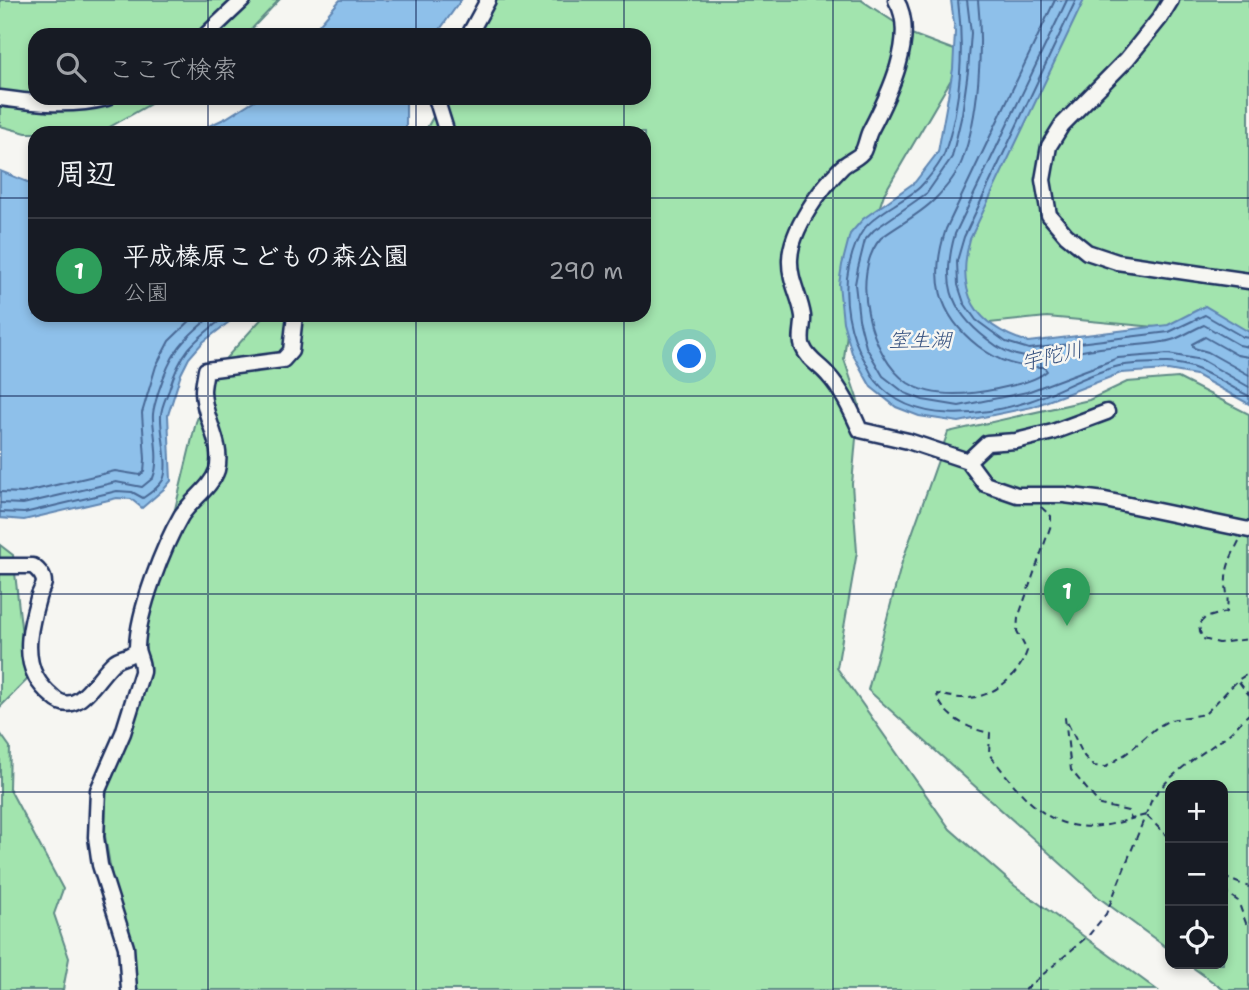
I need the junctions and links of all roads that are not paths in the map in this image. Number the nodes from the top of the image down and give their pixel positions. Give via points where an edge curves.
1 (243, 0) edge
2 (488, 0) edge
3 (896, 0) edge
4 (1171, 0) edge
5 (213, 28) edge
6 (473, 28) edge
7 (0, 98) edge
8 (28, 102) edge
9 (438, 105) edge
10 (445, 126) edge
11 (1249, 281) edge
12 (294, 322) edge
13 (1107, 412) dead end
14 (968, 461) junction
15 (1247, 529) edge
16 (0, 566) edge
17 (136, 650) junction
18 (130, 990) edge

1 - 5 street
2 - 6 street
3 - 14 street via 905,33 883,108 862,153 836,174 795,233 791,278 803,315 802,345 835,385 860,430
4 - 11 street via 1128,59 1062,125 1049,146 1043,180 1049,215 1087,252 1117,262
7 - 8 street
9 - 10 street
12 - 17 street via 291,352 283,360 206,370 202,393 216,442 216,470 182,515 152,581
13 - 14 street via 1053,432 988,443
14 - 15 street via 985,484 1017,495 1105,500
16 - 17 street via 33,566 42,574 44,583 29,634 31,664 41,685 62,704 73,704 114,662
17 - 18 street via 142,672 123,733 98,790 96,837 100,865 126,947

